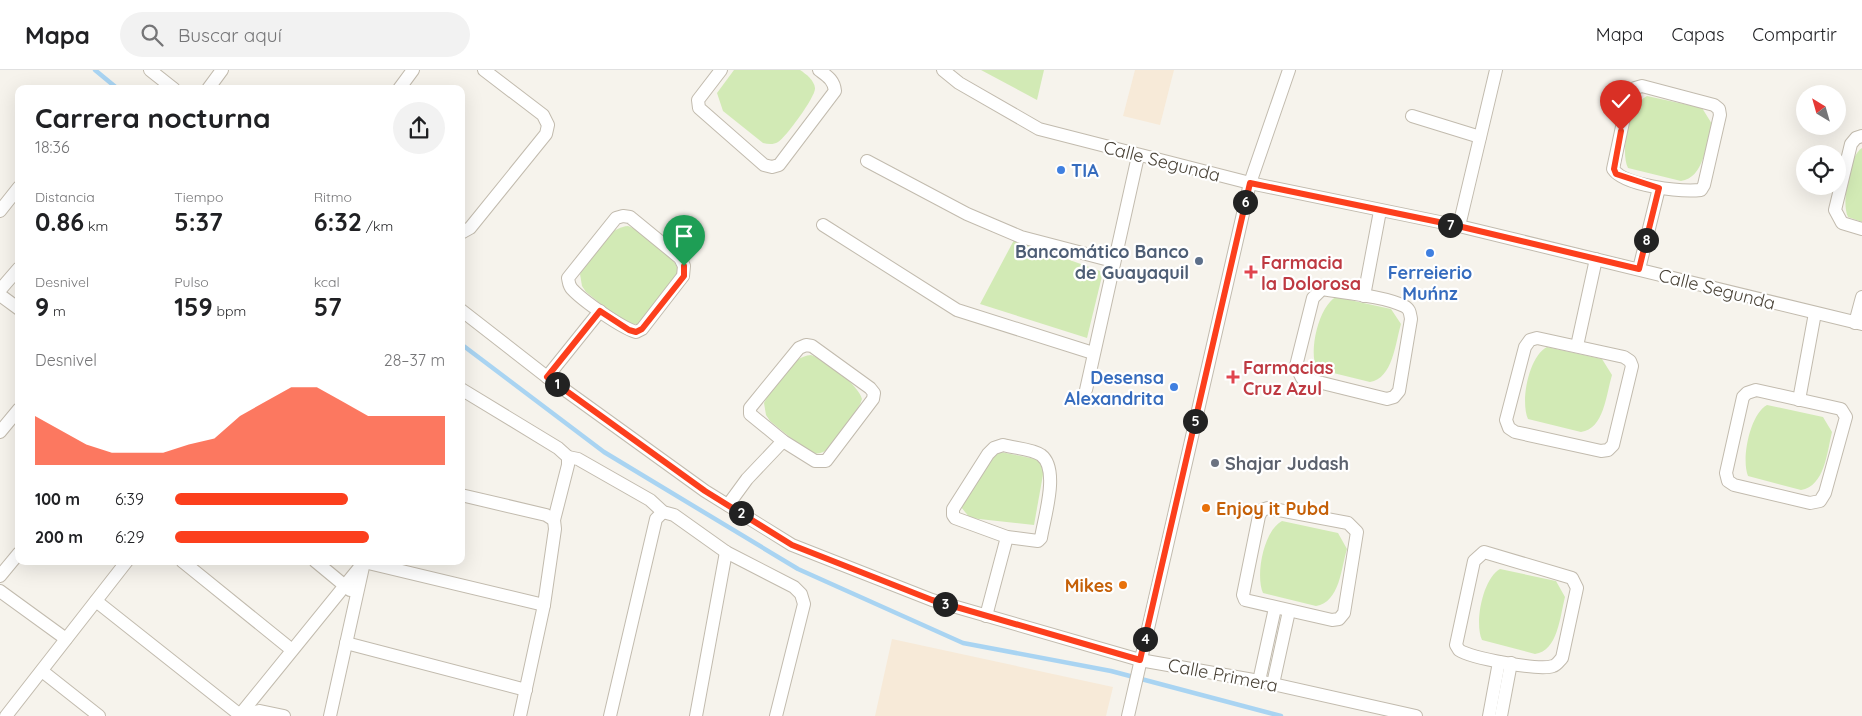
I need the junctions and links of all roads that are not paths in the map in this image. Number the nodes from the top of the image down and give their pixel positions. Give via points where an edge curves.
1 (150, 70) edge
2 (222, 70) edge
3 (413, 70) edge
4 (484, 70) edge
5 (721, 70) edge
6 (819, 70) edge
7 (943, 70) edge
8 (1289, 70) edge
9 (1496, 70) edge
10 (169, 85) edge
11 (211, 85) edge
12 (401, 85) edge
13 (1412, 116) dead end
14 (1862, 136) edge
15 (1480, 137) junction
16 (1138, 156) junction
17 (867, 161) dead end
18 (1250, 183) junction
19 (1659, 188) junction
20 (15, 193) edge
21 (0, 211) edge
22 (1380, 211) junction
23 (823, 225) dead end
24 (1458, 226) junction
25 (1862, 229) edge
26 (465, 231) edge
27 (1596, 259) junction
28 (1113, 261) junction
29 (1639, 269) junction
30 (15, 273) edge
31 (0, 290) edge
32 (0, 295) edge
33 (1364, 296) junction
34 (1862, 297) edge
35 (15, 306) edge
36 (600, 311) junction
37 (465, 313) edge
38 (1815, 313) junction
39 (1858, 323) edge
40 (1577, 346) junction
41 (1093, 353) junction
42 (547, 377) junction
43 (1086, 390) dead end
44 (465, 391) edge
45 (1799, 400) junction
46 (15, 414) edge
47 (0, 432) edge
48 (783, 441) junction
49 (568, 457) junction
50 (465, 496) edge
51 (728, 505) junction
52 (663, 512) junction
53 (554, 520) junction
54 (1007, 537) junction
55 (726, 552) junction
56 (15, 558) edge
57 (125, 565) edge
58 (187, 565) edge
59 (320, 565) edge
60 (361, 565) edge
61 (363, 565) edge
62 (377, 565) edge
63 (0, 576) edge
64 (344, 585) junction
65 (0, 591) edge
66 (355, 593) junction
67 (96, 601) junction
68 (544, 605) junction
69 (1276, 608) junction
70 (1289, 611) junction
71 (986, 616) junction
72 (66, 639) junction
73 (346, 643) junction
74 (292, 650) junction
75 (1140, 660) junction
76 (1505, 662) junction
77 (42, 671) junction
78 (1259, 681) junction
79 (1273, 684) junction
80 (526, 690) junction
81 (6, 716) edge
82 (100, 716) edge
83 (240, 716) edge
84 (284, 716) edge
85 (330, 716) edge
86 (520, 716) edge
87 (610, 716) edge
88 (696, 716) edge
89 (776, 716) edge
90 (1128, 716) edge
91 (1416, 716) edge
92 (1488, 716) edge
93 (1501, 716) edge

1 - 10 street
2 - 11 street
3 - 12 street
4 - 26 street via 543,115 548,125 540,141
5 - 6 street via 698,100 699,108 764,165 772,167 778,164 835,91 835,85
7 - 16 street, Calle Segunda via 959,83 1039,129
8 - 18 street
9 - 15 street
13 - 15 street
14 - 25 street via 1851,144 1835,210 1842,224
15 - 24 street
16 - 18 street, Calle Segunda
16 - 28 street
17 - 28 street via 967,214 1021,237
18 - 22 street, Calle Segunda
18 - 75 street
19 - 19 street via 1700,190 1720,115 1714,104 1642,86 1629,94 1614,169 1623,177
19 - 29 street
20 - 21 street
22 - 24 street, Calle Segunda
22 - 33 street
23 - 41 street via 957,310
24 - 27 street, Calle Segunda
27 - 29 street, Calle Segunda
27 - 40 street
28 - 41 street
29 - 38 street, Calle Segunda
30 - 31 street
32 - 35 street
33 - 33 street via 1322,289 1316,293 1296,366 1302,378 1386,400 1399,391 1410,311 1404,306
34 - 39 street
36 - 36 street via 572,289 568,278 616,218 630,217 680,258 684,276 642,329 636,332
36 - 42 street
37 - 42 street, Calle Primera
38 - 39 street, Calle Segunda
38 - 45 street
40 - 40 street via 1537,338 1530,340 1525,347 1506,420 1515,432 1608,450 1614,445 1632,366 1624,358
41 - 43 street
42 - 51 street, Calle Primera
44 - 49 street
45 - 45 street via 1756,390 1743,397 1726,472 1731,484 1810,502 1820,501 1846,417 1841,409
46 - 47 street
48 - 48 street via 753,418 750,408 799,348 812,346 874,393 873,399 826,461 815,461
48 - 51 street via 747,479
49 - 52 street via 578,459 650,500
49 - 53 street
50 - 53 street via 546,515
51 - 71 street, Calle Primera via 792,545 932,600
52 - 55 street via 674,516
52 - 87 street via 656,519
53 - 68 street
54 - 54 street via 953,515 988,454 1003,445 1040,455 1052,474 1041,538 1030,542
54 - 71 street
55 - 88 street
55 - 89 street via 802,594 804,604
56 - 63 street
57 - 67 street
58 - 74 street
59 - 64 street
60 - 64 street
61 - 66 street
62 - 68 street
64 - 66 street
64 - 74 street
65 - 72 street
66 - 73 street
67 - 72 street
67 - 83 street
68 - 80 street
69 - 70 street
69 - 70 street via 1251,603 1243,595 1262,510 1268,508 1348,523 1357,532 1344,613 1339,619 1332,620
69 - 78 street
70 - 79 street
71 - 75 street, Calle Primera
72 - 77 street
73 - 80 street
73 - 85 street
74 - 83 street
75 - 78 street, Calle Primera
75 - 90 street
76 - 76 street via 1463,653 1456,645 1474,561 1484,552 1567,575 1577,588 1562,658 1555,666
76 - 92 street
76 - 93 street
77 - 81 street
77 - 82 street
78 - 79 street, Calle Primera
79 - 91 street, Calle Primera
80 - 86 street
83 - 84 street via 260,711

